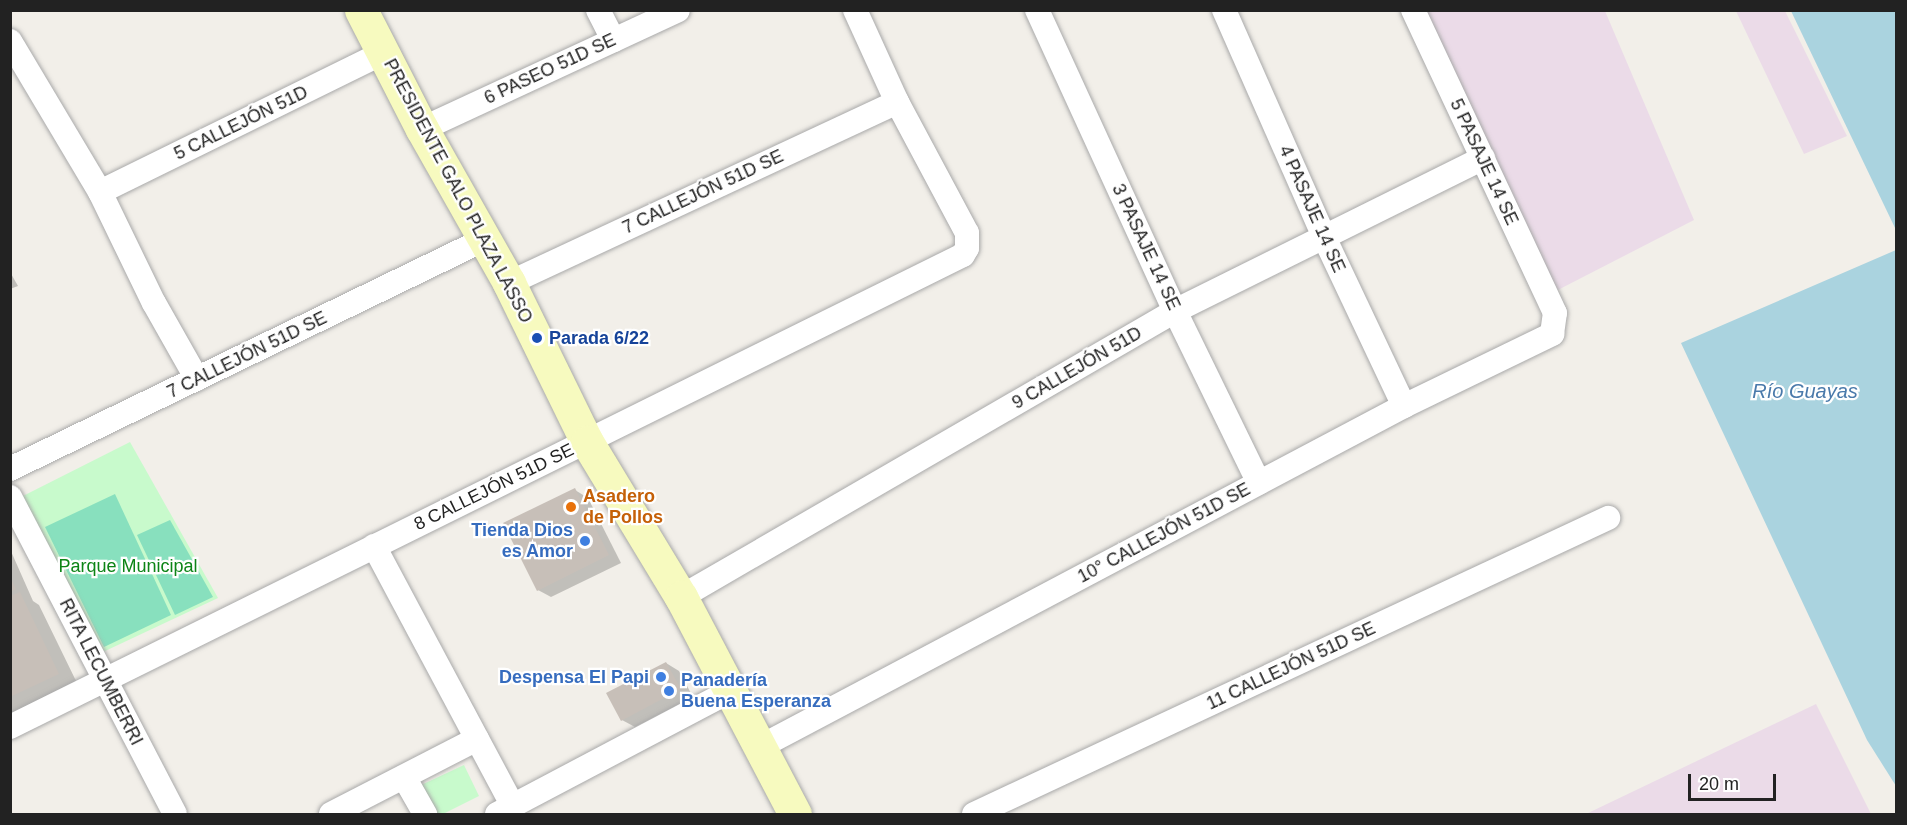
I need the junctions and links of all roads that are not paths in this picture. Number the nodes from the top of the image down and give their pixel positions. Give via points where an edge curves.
1 (361, 10) edge
2 (598, 10) edge
3 (678, 10) edge
4 (1037, 10) edge
5 (1224, 10) edge
6 (1413, 10) edge
7 (859, 12) edge
8 (10, 40) edge
9 (613, 40) junction
10 (383, 53) junction
11 (897, 102) junction
12 (422, 129) junction
13 (1483, 158) junction
14 (100, 192) junction
15 (1324, 237) junction
16 (483, 240) junction
17 (509, 283) junction
18 (1175, 311) junction
19 (1555, 313) joint
20 (197, 379) junction
21 (1404, 406) junction
22 (587, 441) junction
23 (10, 469) edge
24 (1259, 483) junction
25 (10, 497) edge
26 (1608, 518) dead end
27 (374, 546) junction
28 (681, 597) junction
29 (105, 680) junction
30 (732, 690) junction
31 (10, 727) edge
32 (477, 739) junction
33 (760, 747) junction
34 (404, 777) junction
35 (505, 810) edge
36 (175, 814) edge
37 (331, 814) edge
38 (424, 814) edge
39 (795, 814) edge
40 (974, 814) edge

1 - 10 street, PRESIDENTE GALO PLAZA LASSO
2 - 9 street
3 - 9 street, 6 PASEO 51D SE
4 - 18 street, 3 PASAJE 14 SE
5 - 15 street, 4 PASAJE 14 SE
6 - 13 street, 5 PASAJE 14 SE
7 - 11 street
8 - 14 street
9 - 12 street, 6 PASEO 51D SE
10 - 12 street, PRESIDENTE GALO PLAZA LASSO
10 - 14 street, 5 CALLEJÓN 51D
11 - 17 street, 7 CALLEJÓN 51D SE
11 - 22 street, 8 CALLEJÓN 51D SE via 967,233 963,255
12 - 16 street, PRESIDENTE GALO PLAZA LASSO
13 - 15 street, 9 CALLEJÓN 51D
13 - 19 street, 5 PASAJE 14 SE
14 - 20 street via 154,303
15 - 18 street, 9 CALLEJÓN 51D
15 - 21 street, 4 PASAJE 14 SE
16 - 17 street, PRESIDENTE GALO PLAZA LASSO
16 - 20 street, 7 CALLEJÓN 51D SE
17 - 22 street, PRESIDENTE GALO PLAZA LASSO
18 - 24 street, 3 PASAJE 14 SE
18 - 28 street, 9 CALLEJÓN 51D
19 - 21 street, 10° CALLEJÓN 51D SE via 1552,334
20 - 23 street, 7 CALLEJÓN 51D SE
21 - 24 street, 10° CALLEJÓN 51D SE
22 - 27 street, 8 CALLEJÓN 51D SE
22 - 28 street, PRESIDENTE GALO PLAZA LASSO
24 - 33 street, 10° CALLEJÓN 51D SE
25 - 29 street, RITA LECUMBERRI
26 - 40 street, 11 CALLEJÓN 51D SE
27 - 29 street, 8 CALLEJÓN 51D SE
27 - 32 street
28 - 30 street, PRESIDENTE GALO PLAZA LASSO
29 - 31 street, 8 CALLEJÓN 51D SE
29 - 36 street, RITA LECUMBERRI
30 - 33 street, PRESIDENTE GALO PLAZA LASSO
30 - 35 street
32 - 34 street
32 - 35 street
33 - 39 street, PRESIDENTE GALO PLAZA LASSO
34 - 37 street
34 - 38 street

